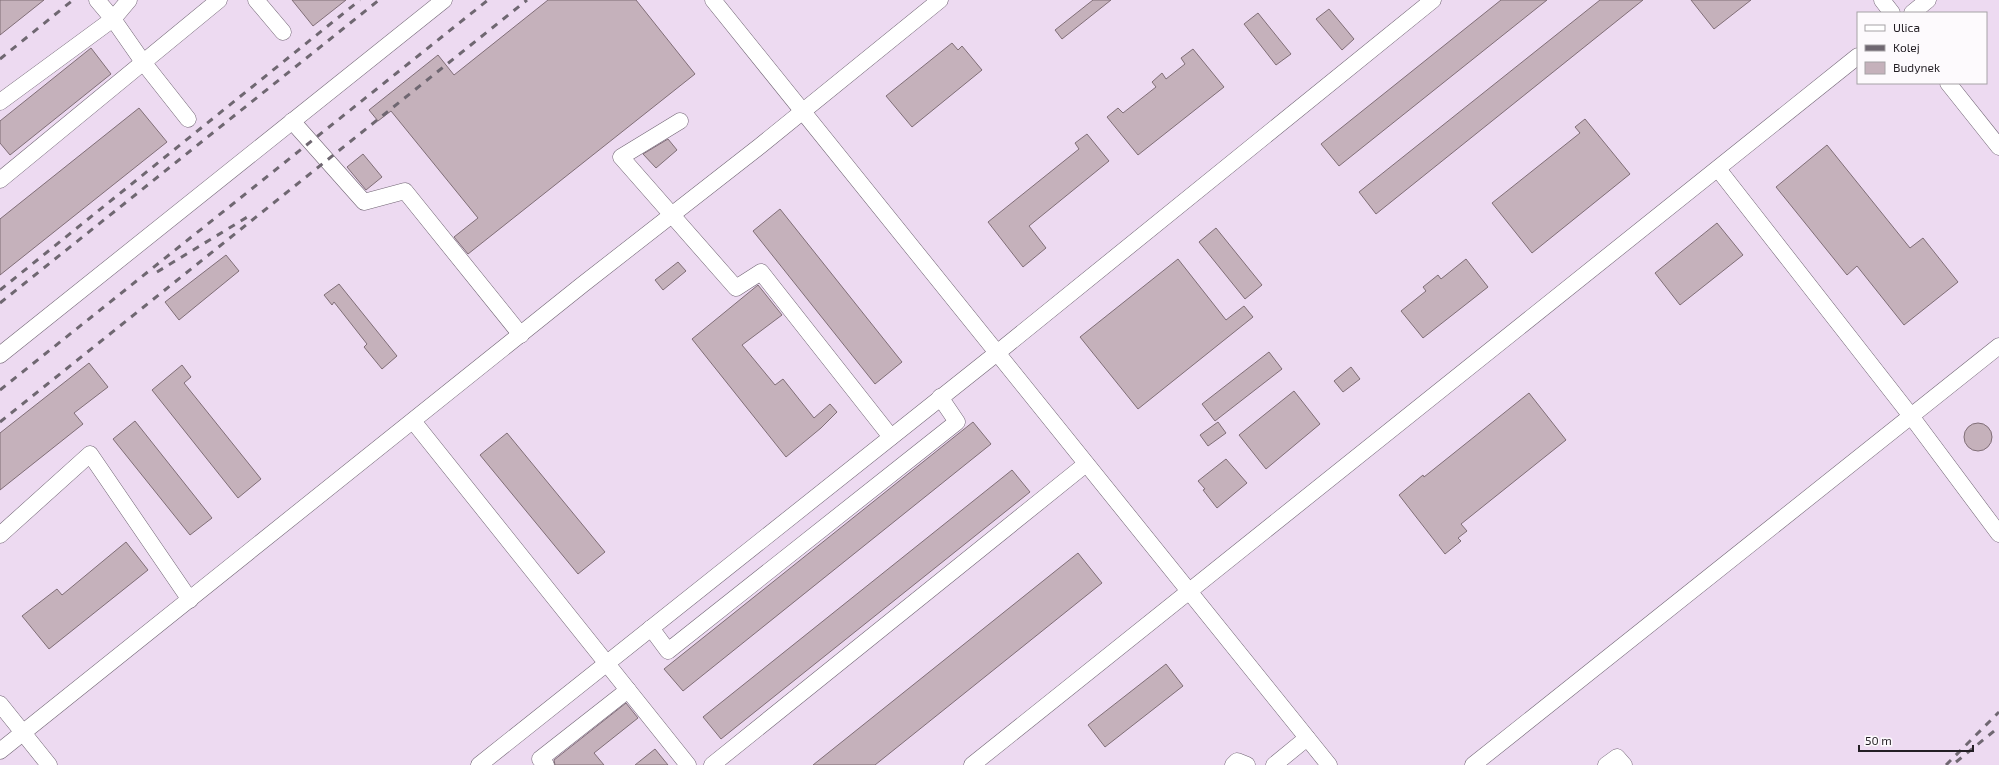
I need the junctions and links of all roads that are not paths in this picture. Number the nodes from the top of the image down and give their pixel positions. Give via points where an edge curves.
1 (97, 0) edge
2 (129, 0) edge
3 (219, 0) edge
4 (256, 0) edge
5 (444, 0) edge
6 (713, 0) edge
7 (940, 0) edge
8 (1433, 0) edge
9 (1882, 0) edge
10 (1928, 0) edge
11 (1891, 12) edge
12 (1913, 12) edge
13 (113, 19) junction
14 (283, 32) dead end
15 (1857, 57) edge
16 (143, 62) junction
17 (1949, 84) edge
18 (0, 102) edge
19 (803, 110) junction
20 (188, 119) dead end
21 (292, 121) junction
22 (680, 121) dead end
23 (1999, 147) edge
24 (1718, 169) junction
25 (0, 180) edge
26 (673, 214) junction
27 (521, 335) junction
28 (1999, 346) edge
29 (997, 353) junction
30 (0, 355) edge
31 (940, 397) junction
32 (1911, 416) junction
33 (413, 421) junction
34 (891, 437) junction
35 (1086, 464) junction
36 (1999, 534) edge
37 (0, 535) edge
38 (1189, 592) junction
39 (190, 600) junction
40 (650, 628) junction
41 (607, 663) junction
42 (628, 690) junction
43 (0, 704) edge
44 (23, 733) junction
45 (1307, 738) junction
46 (0, 751) edge
47 (49, 765) edge
48 (479, 765) edge
49 (546, 765) edge
50 (688, 765) edge
51 (712, 765) edge
52 (972, 765) edge
53 (1233, 765) edge
54 (1247, 765) edge
55 (1274, 765) edge
56 (1329, 765) edge
57 (1473, 765) edge
58 (1606, 765) edge
59 (1624, 765) edge

1 - 13 lane
2 - 13 lane
3 - 16 lane
4 - 14 lane
5 - 21 lane
6 - 19 lane
7 - 19 lane
8 - 29 lane
9 - 11 lane
10 - 12 lane
13 - 16 lane
13 - 18 lane
15 - 24 lane
16 - 20 lane
16 - 25 lane
17 - 23 lane
19 - 26 lane
19 - 29 lane
21 - 27 lane via 364,202 405,191
21 - 30 lane
22 - 26 lane via 621,157
24 - 32 lane
24 - 38 lane
26 - 27 lane
26 - 34 lane via 736,288 761,272
27 - 33 lane
28 - 32 lane
29 - 31 lane
29 - 35 lane
31 - 34 lane
31 - 40 lane via 957,422 668,651
32 - 36 lane
32 - 57 lane
33 - 39 lane
33 - 41 lane
34 - 40 lane
35 - 38 lane
35 - 51 lane
37 - 39 lane via 90,454
38 - 45 lane
38 - 52 lane
39 - 44 lane
40 - 41 lane
41 - 42 lane
41 - 48 lane
42 - 49 lane via 540,759
42 - 50 lane
43 - 44 lane
44 - 46 lane
44 - 47 lane
45 - 55 lane
45 - 56 lane
53 - 54 lane via 1237,761
58 - 59 lane via 1617,757

